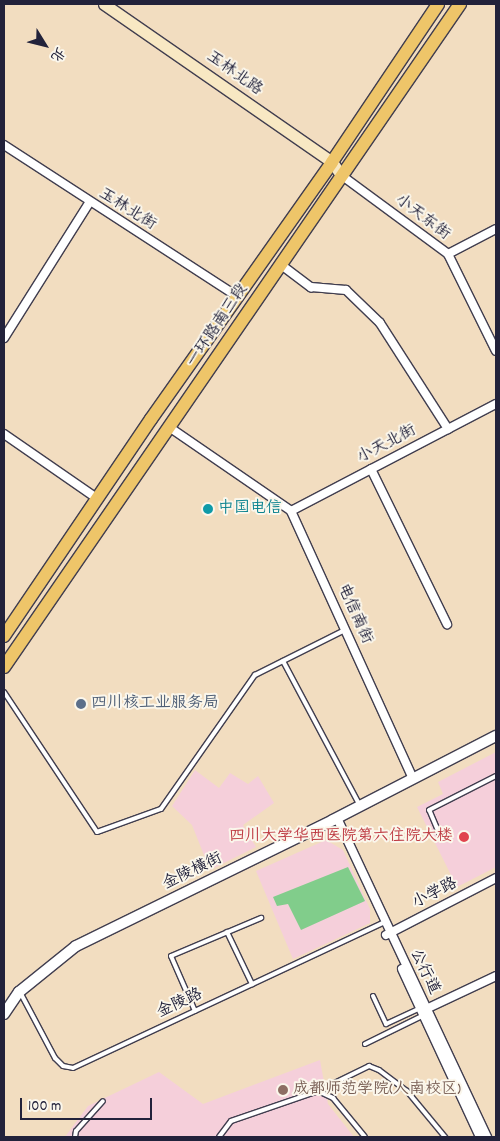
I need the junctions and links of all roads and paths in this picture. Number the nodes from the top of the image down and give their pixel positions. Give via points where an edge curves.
1 (104, 4) edge
2 (438, 4) edge
3 (460, 4) edge
4 (4, 145) edge
5 (332, 162) junction
6 (341, 175) junction
7 (90, 203) junction
8 (496, 229) edge
9 (448, 254) junction
10 (261, 264) junction
11 (277, 269) junction
12 (238, 297) junction
13 (4, 338) edge
14 (496, 351) edge
15 (496, 404) edge
16 (169, 427) junction
17 (448, 429) junction
18 (4, 434) edge
19 (371, 469) junction
20 (98, 500) junction
21 (291, 511) junction
22 (447, 624) dead end
23 (345, 630) junction
24 (4, 636) edge
25 (283, 661) junction
26 (4, 668) edge
27 (4, 692) edge
28 (495, 739) edge
29 (496, 776) edge
30 (412, 779) junction
31 (360, 806) junction
32 (335, 819) junction
33 (439, 834) dead end
34 (496, 878) edge
35 (261, 918) dead end
36 (383, 923) junction
37 (227, 932) junction
38 (388, 934) junction
39 (496, 976) edge
40 (252, 984) junction
41 (20, 992) junction
42 (373, 996) dead end
43 (195, 1011) junction
44 (423, 1011) junction
45 (4, 1014) edge
46 (365, 1044) dead end
47 (318, 1091) junction
48 (103, 1101) dead end
49 (75, 1137) edge
50 (219, 1137) edge
51 (365, 1137) edge
52 (445, 1137) edge
53 (480, 1137) edge
54 (487, 1137) edge

1 - 5 main road, 玉林北路
2 - 5 main road, 一环路南三段
3 - 6 main road, 一环路南三段
4 - 7 street, 玉林北街
5 - 6 main road, 玉林北路
5 - 10 main road, 一环路南三段
6 - 9 street, 小天东街
6 - 11 main road, 一环路南三段
7 - 12 street, 玉林北街
7 - 13 street
8 - 9 street
9 - 14 street, 小天东街
10 - 11 main road via 272,261
10 - 12 main road, 一环路南三段
11 - 16 main road, 一环路南三段
11 - 17 street via 311,287 346,290 380,323
12 - 20 main road, 一环路南三段
15 - 17 street, 小天北街
16 - 21 street
16 - 26 main road, 一环路南三段
17 - 19 street, 小天北街
18 - 20 street
19 - 21 street, 小天北街
19 - 22 street
20 - 24 main road, 一环路南三段
21 - 23 street, 电信南街
23 - 25 lane
23 - 30 street, 电信南街
25 - 27 lane via 255,675 161,809 97,832
25 - 31 lane
28 - 30 street
29 - 33 lane via 429,810
30 - 31 street, 金陵横街
31 - 32 street, 金陵横街
32 - 36 street, 公行道
32 - 41 street, 金陵横街 via 76,946
34 - 38 street, 小学路
35 - 37 lane
36 - 38 street, 公行道
36 - 40 lane, 金陵路
37 - 40 lane
37 - 43 lane via 170,956
38 - 44 street, 公行道
39 - 44 street
40 - 43 lane, 金陵路
41 - 43 lane, 金陵路 via 55,1058 63,1066 72,1068
41 - 45 street, 金陵横街
42 - 44 lane via 386,1024
44 - 46 lane
44 - 53 street, 公行道
44 - 54 street, 公行道
47 - 50 lane via 231,1121
47 - 51 lane via 332,1098
47 - 52 lane via 369,1066 407,1091
48 - 49 lane via 76,1131

